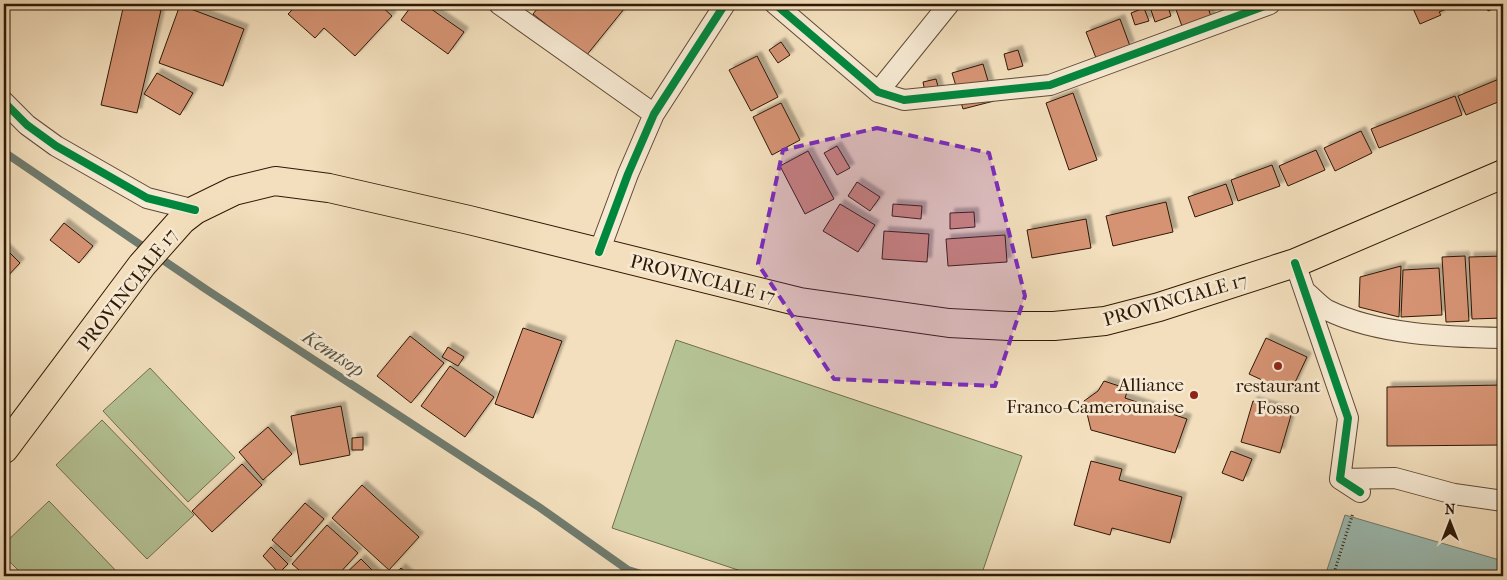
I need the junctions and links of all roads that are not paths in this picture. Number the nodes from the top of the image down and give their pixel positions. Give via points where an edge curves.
1 (499, 4) edge
2 (725, 4) edge
3 (775, 4) edge
4 (949, 4) edge
5 (1270, 4) edge
6 (878, 92) junction
7 (4, 102) edge
8 (654, 114) junction
9 (1503, 174) edge
10 (195, 210) junction
11 (599, 252) junction
12 (1295, 263) junction
13 (1307, 293) junction
14 (1503, 338) edge
15 (4, 449) edge
16 (1340, 479) junction
17 (1360, 492) road end
18 (1503, 500) edge

1 - 8 street
2 - 8 street
3 - 6 street
4 - 6 street
5 - 6 street via 1050,85 904,100
7 - 10 street via 26,125 56,146 147,198
8 - 11 street
9 - 12 main road, PROVINCIALE 17
10 - 11 main road, PROVINCIALE 17 via 234,191 275,181 328,188
10 - 15 main road, PROVINCIALE 17 via 142,264
11 - 12 main road, PROVINCIALE 17 via 800,302 949,324 1009,326 1105,321
12 - 13 street
13 - 14 street via 1325,309 1362,324 1442,336
13 - 16 street via 1348,418
16 - 17 street
16 - 18 street via 1395,478 1454,494

